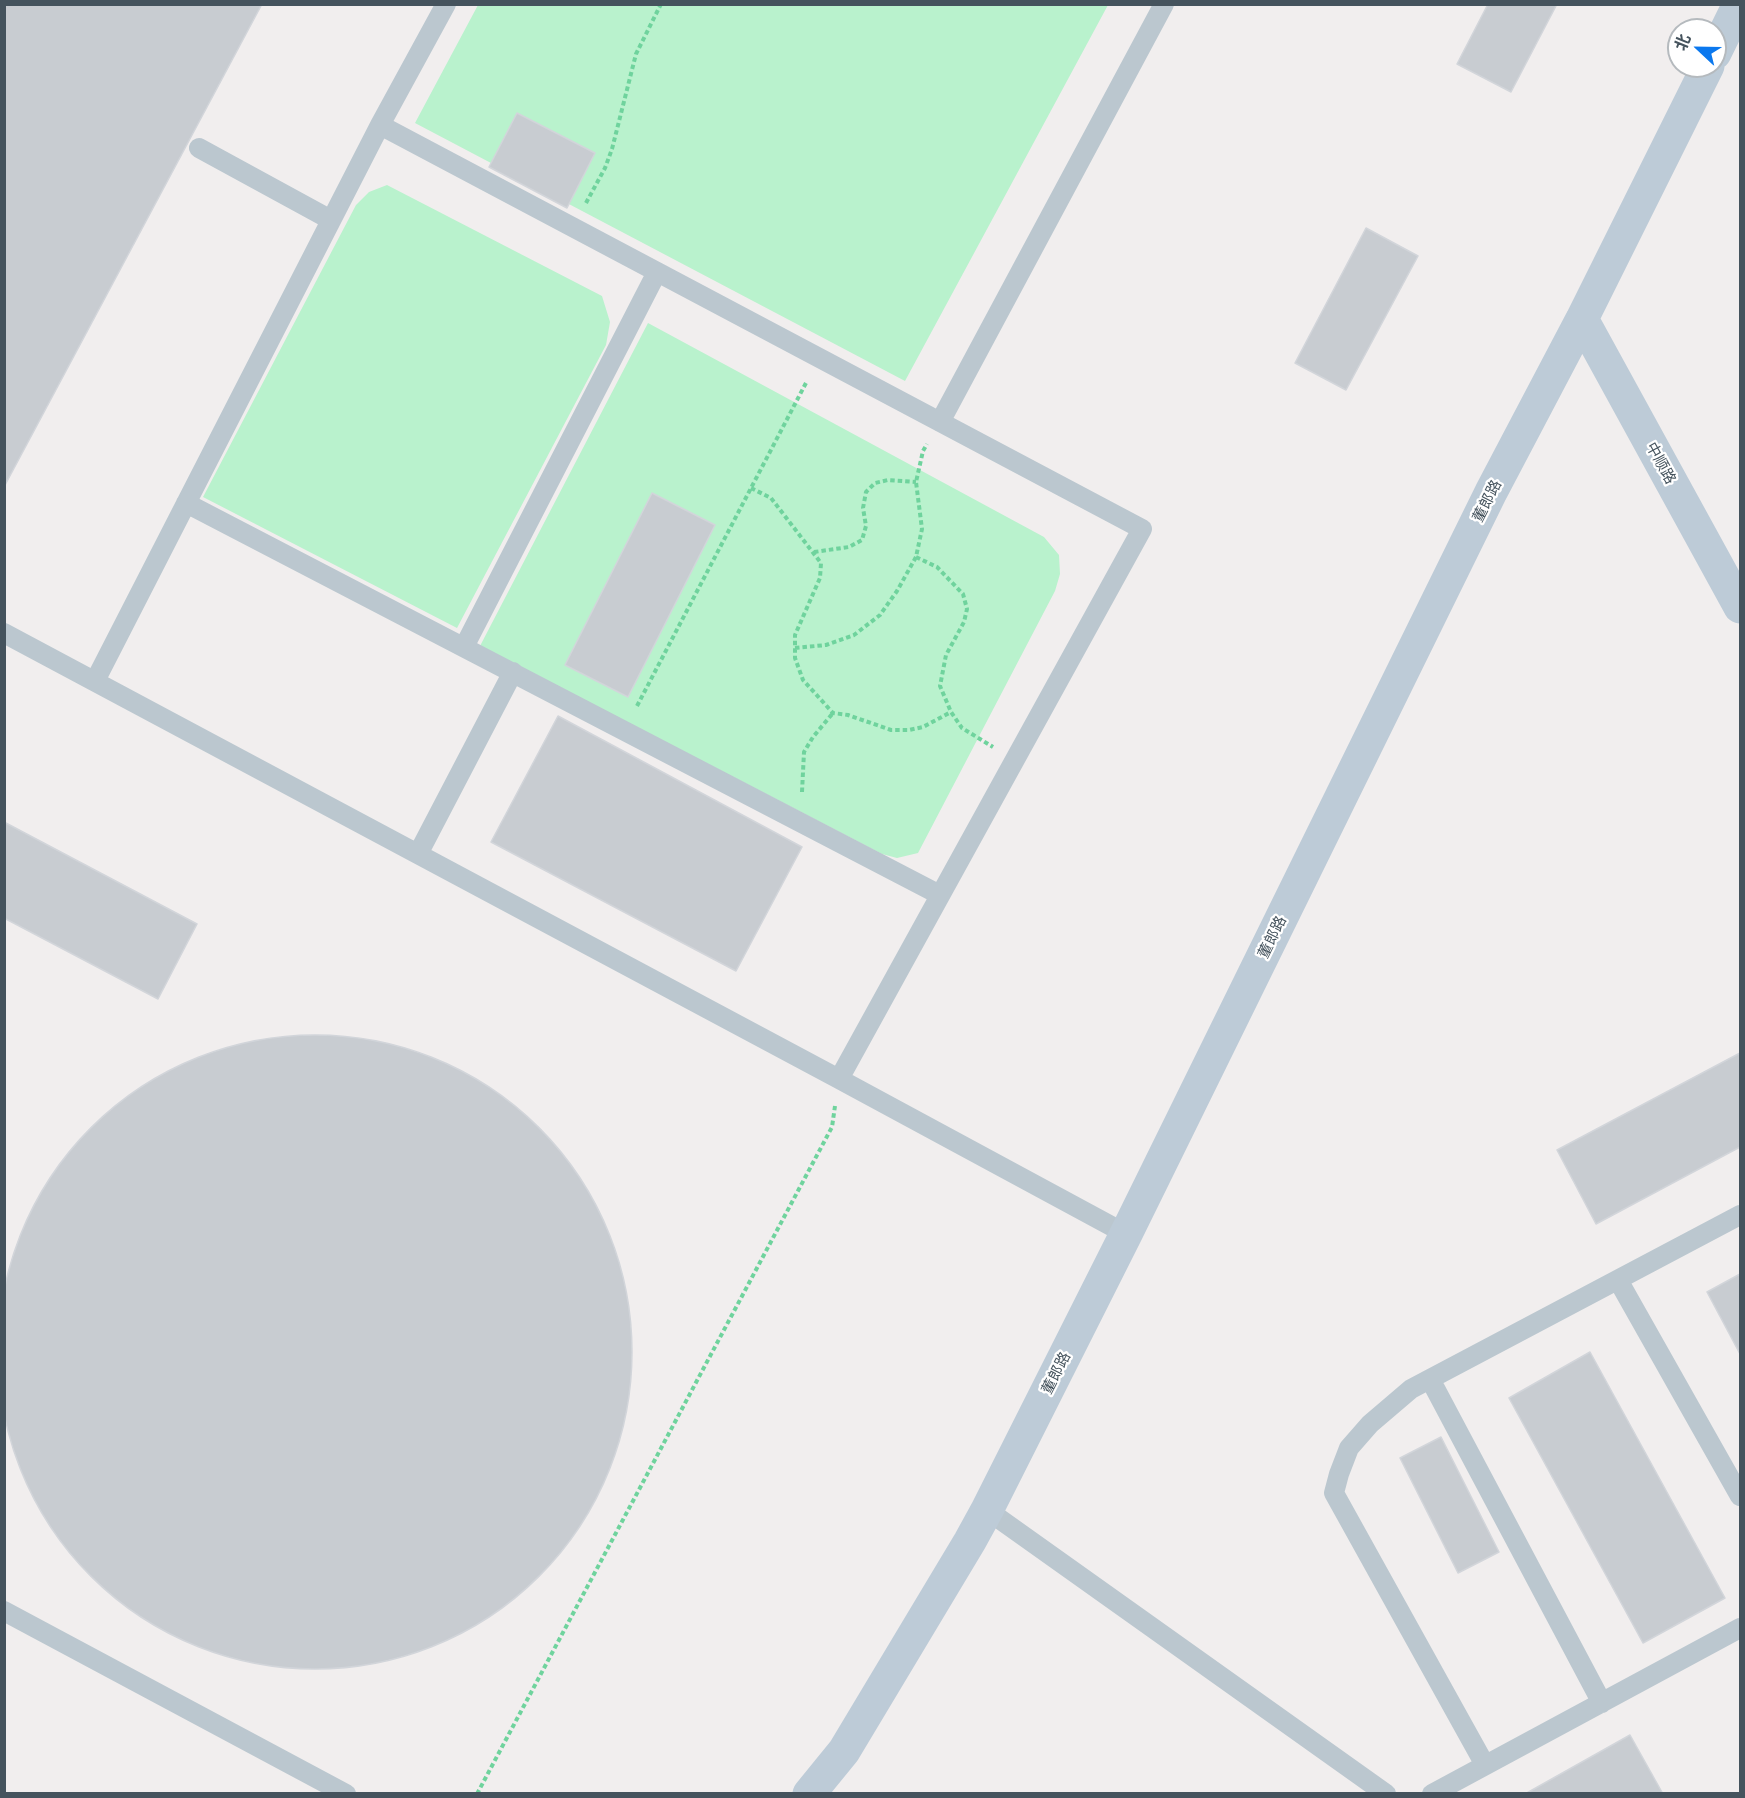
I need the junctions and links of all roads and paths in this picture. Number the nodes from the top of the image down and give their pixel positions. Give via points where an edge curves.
1 (446, 4) edge
2 (661, 4) edge
3 (1164, 4) edge
4 (1739, 4) edge
5 (1727, 28) edge
6 (1702, 78) edge
7 (380, 125) junction
8 (199, 148) dead end
9 (331, 220) junction
10 (573, 228) junction
11 (657, 272) junction
12 (1582, 319) junction
13 (819, 358) junction
14 (940, 422) junction
15 (916, 482) junction
16 (751, 488) junction
17 (186, 503) junction
18 (813, 552) junction
19 (916, 557) junction
20 (1740, 607) edge
21 (4, 633) edge
22 (464, 647) junction
23 (795, 648) junction
24 (513, 672) junction
25 (95, 681) junction
26 (833, 712) junction
27 (951, 712) junction
28 (624, 731) junction
29 (1014, 760) junction
30 (789, 816) junction
31 (417, 854) junction
32 (940, 895) junction
33 (839, 1078) junction
34 (1740, 1215) edge
35 (1126, 1234) junction
36 (1618, 1280) junction
37 (1430, 1378) junction
38 (1740, 1496) edge
39 (987, 1510) junction
40 (4, 1611) edge
41 (1740, 1628) edge
42 (1602, 1703) junction
43 (1485, 1765) junction
44 (346, 1794) edge
45 (477, 1794) edge
46 (809, 1794) edge
47 (1386, 1794) edge
48 (1432, 1794) edge

1 - 7 lane
2 - 10 path via 636,54 605,168
3 - 14 lane
4 - 5 main road
6 - 12 main road, 董郎路
7 - 9 lane
7 - 10 lane
8 - 9 lane
9 - 17 lane
10 - 11 lane
11 - 13 lane
11 - 22 lane
12 - 20 main road, 中顺路
12 - 35 main road, 董郎路 via 1485,503
13 - 14 lane
13 - 16 path
14 - 15 path via 923,451
14 - 29 lane via 1142,529
15 - 18 path via 875,483 866,492 862,540 849,548
15 - 19 path via 922,529
16 - 18 path via 771,498
16 - 28 path
17 - 22 lane
17 - 25 lane
18 - 23 path via 820,563 820,578 795,635
19 - 23 path via 880,615 854,635 826,645
19 - 27 path via 952,580 963,594 967,609 946,655 940,686
21 - 25 lane
22 - 24 lane
23 - 26 path via 803,680
24 - 28 lane
24 - 31 lane
25 - 31 lane
26 - 27 path via 891,730 923,727
26 - 30 path via 804,752 802,791
27 - 29 path via 962,728
28 - 30 lane
29 - 32 lane
30 - 32 lane
31 - 33 lane
32 - 33 lane
33 - 35 lane
33 - 45 path via 832,1127
34 - 36 lane
35 - 39 main road, 董郎路
36 - 37 lane
36 - 38 lane
37 - 42 lane
37 - 43 lane via 1370,1424 1349,1448 1334,1492
39 - 46 main road, 董郎路 via 844,1751
39 - 47 lane
40 - 44 lane
41 - 42 lane
42 - 43 lane
43 - 48 lane

